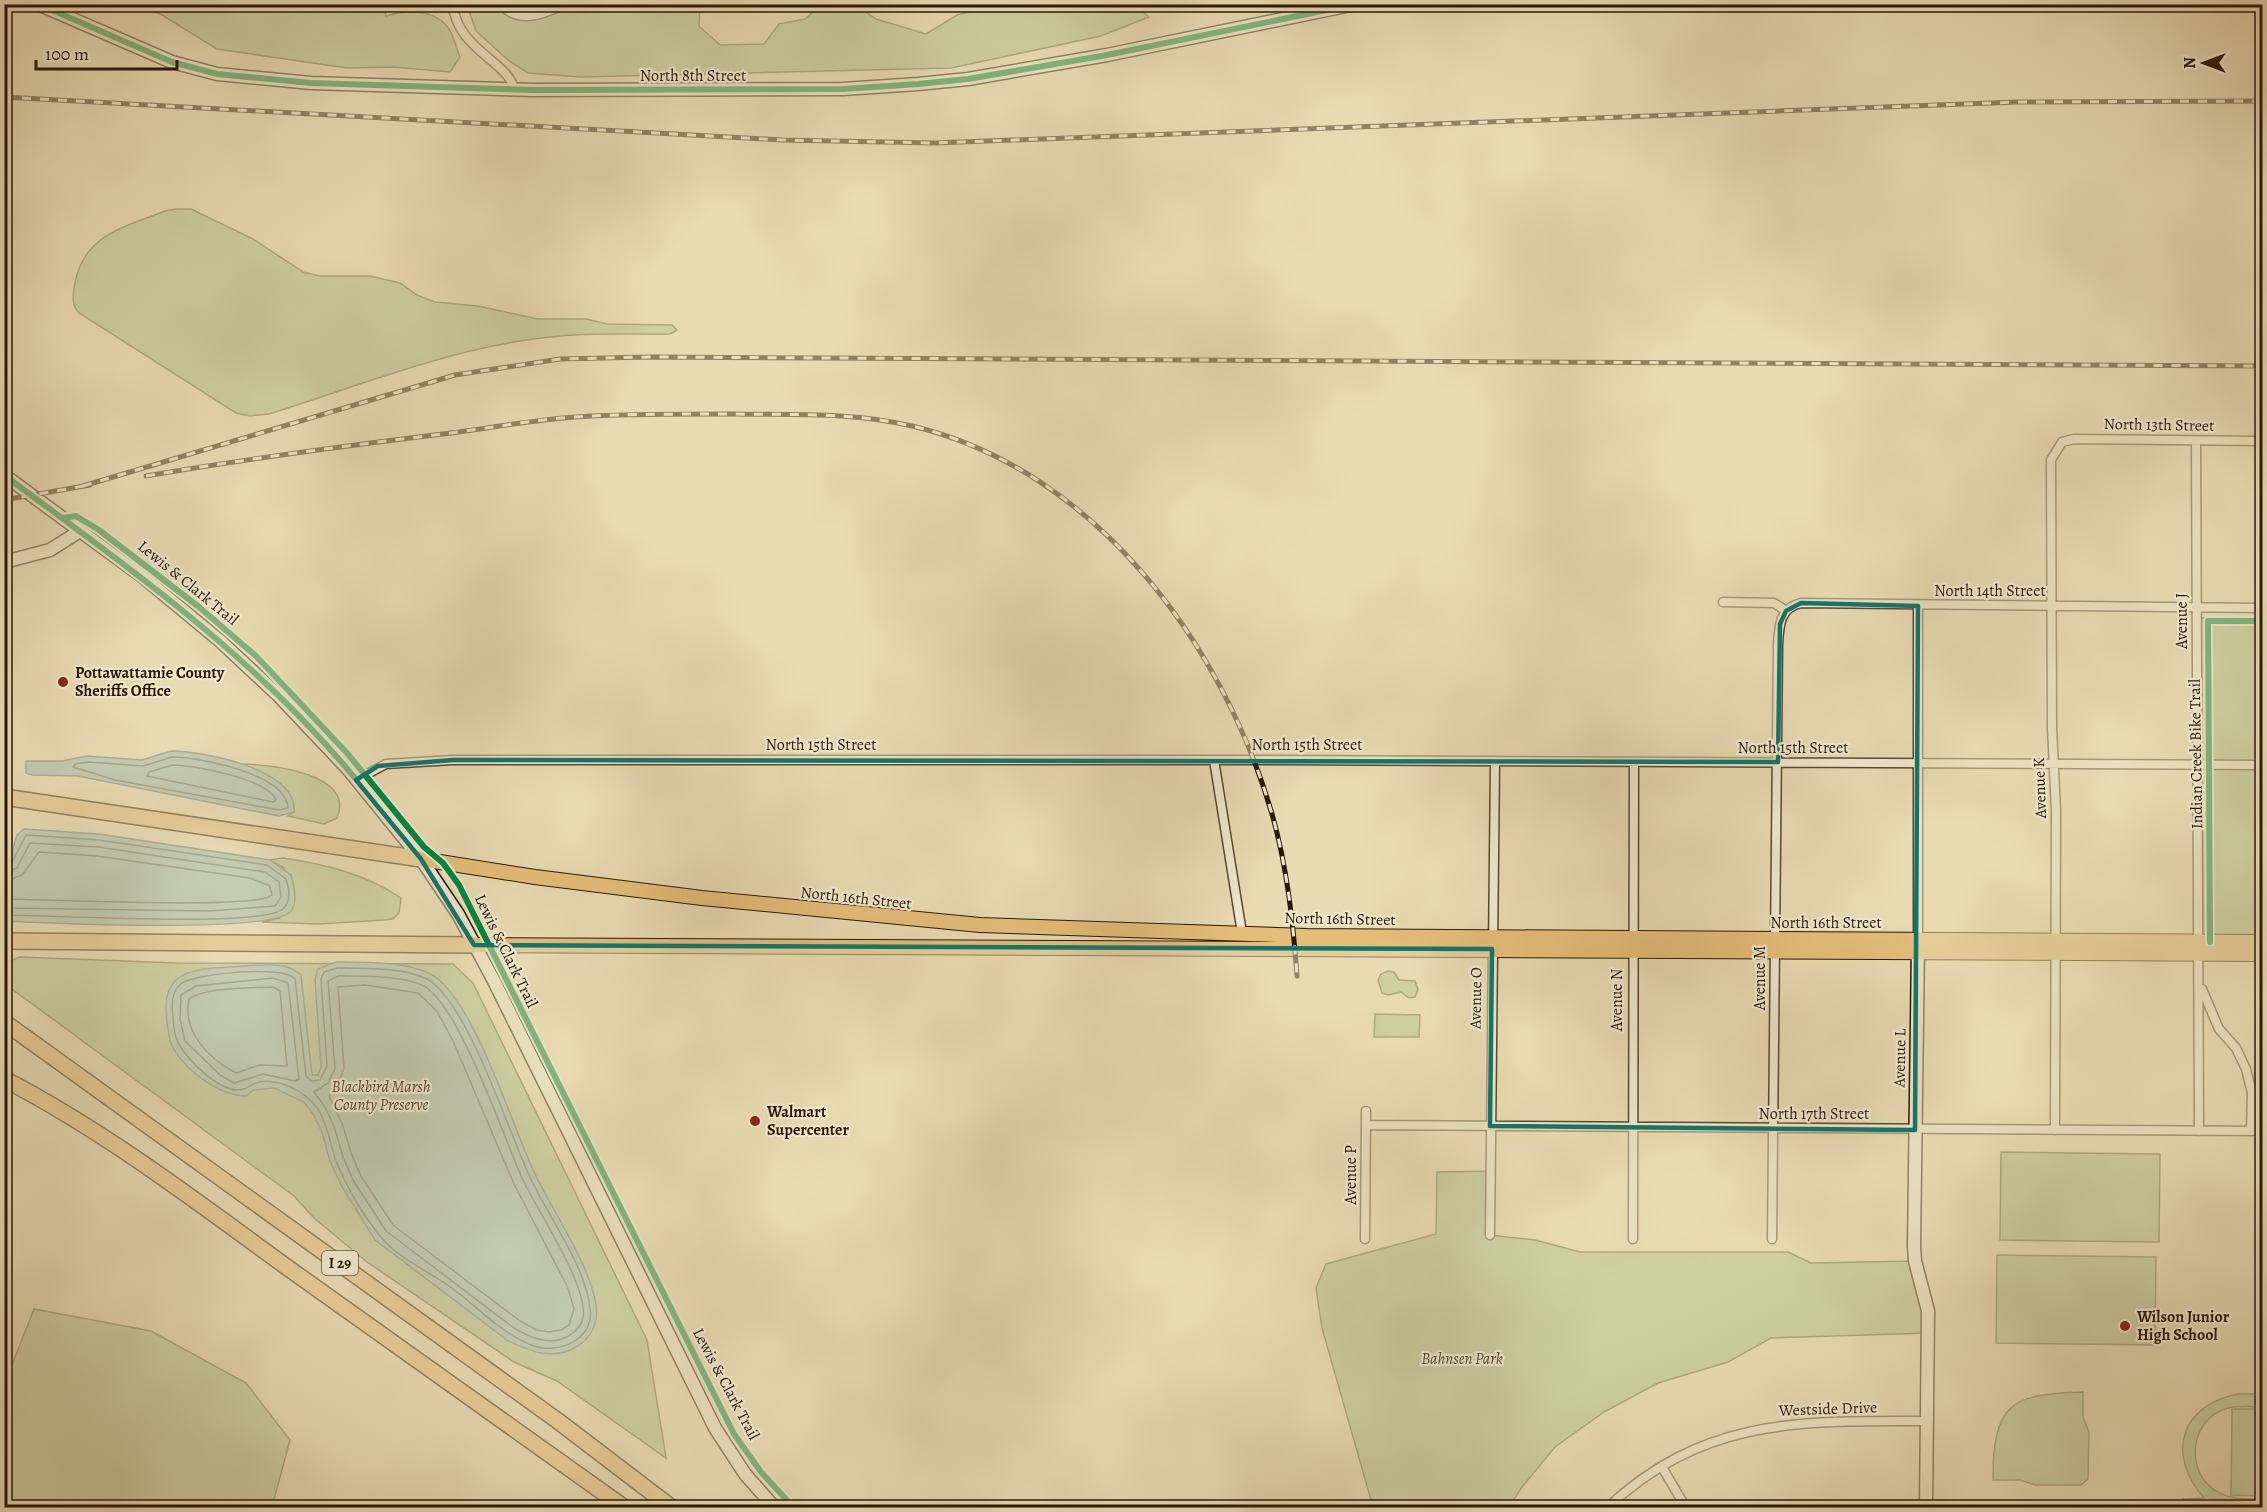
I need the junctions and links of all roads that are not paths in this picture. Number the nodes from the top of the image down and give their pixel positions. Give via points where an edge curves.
1 (38, 4) edge
2 (453, 4) edge
3 (501, 4) edge
4 (566, 4) edge
5 (1356, 4) edge
6 (514, 90) junction
7 (2196, 441) junction
8 (2262, 441) edge
9 (2058, 446) joint
10 (4, 475) edge
11 (80, 531) junction
12 (4, 562) edge
13 (1723, 602) dead end
14 (1918, 606) junction
15 (2051, 606) junction
16 (2197, 607) junction
17 (2262, 608) edge
18 (1786, 611) junction
19 (1214, 760) junction
20 (1495, 761) junction
21 (1634, 762) junction
22 (1778, 762) junction
23 (2054, 763) junction
24 (1918, 764) junction
25 (2198, 764) junction
26 (2262, 765) edge
27 (357, 780) junction
28 (4, 797) edge
29 (421, 859) junction
30 (1242, 933) junction
31 (4, 941) edge
32 (2262, 942) edge
33 (1492, 943) junction
34 (1632, 944) junction
35 (474, 945) junction
36 (1775, 945) junction
37 (1918, 946) junction
38 (2056, 947) junction
39 (2199, 948) junction
40 (2262, 954) edge
41 (2199, 980) junction
42 (4, 1022) edge
43 (4, 1079) edge
44 (1366, 1111) dead end
45 (1366, 1125) junction
46 (1490, 1126) junction
47 (1631, 1127) junction
48 (1773, 1128) junction
49 (1915, 1130) junction
50 (2055, 1130) junction
51 (2199, 1131) junction
52 (2251, 1131) junction
53 (2262, 1131) edge
54 (1490, 1235) dead end
55 (1365, 1239) dead end
56 (1633, 1239) dead end
57 (1772, 1239) dead end
58 (1927, 1421) junction
59 (1662, 1467) junction
60 (625, 1508) edge
61 (672, 1508) edge
62 (775, 1508) edge
63 (1607, 1508) edge
64 (1686, 1508) edge
65 (1926, 1508) edge

1 - 6 street, North 8th Street via 172,62 218,74 311,83
2 - 6 street via 460,29 480,53 512,80
3 - 4 street via 512,14 531,16
5 - 6 street, North 8th Street via 1084,59 918,84 843,89
7 - 8 street, North 13th Street
7 - 9 street, North 13th Street via 2074,439
7 - 16 street, Avenue J
9 - 15 street, Avenue K via 2051,460 2050,475
10 - 11 street
11 - 12 street via 50,550
11 - 27 street via 219,639
13 - 18 street via 1774,603
14 - 15 street, North 14th Street
14 - 18 street, North 14th Street via 1801,603
14 - 24 street, Avenue L
15 - 16 street, North 14th Street
15 - 23 street, Avenue K
16 - 17 street, North 14th Street
16 - 25 street, Avenue J
18 - 22 street, Avenue M via 1779,635
19 - 20 street, North 15th Street
19 - 27 street, North 15th Street via 412,761 378,766
19 - 30 street
20 - 21 street, North 15th Street
20 - 33 street, Avenue O
21 - 22 street, North 15th Street
21 - 34 street, Avenue N
22 - 24 street, North 15th Street
22 - 36 street, Avenue M
23 - 24 street, North 15th Street
23 - 25 street, North 15th Street
23 - 38 street, Avenue K
24 - 37 street, Avenue L
25 - 26 street, North 15th Street
25 - 39 street, Avenue J
27 - 29 street
28 - 29 highway
29 - 30 main road, North 16th Street via 534,877 872,916 990,926
29 - 35 street
30 - 33 main road, North 16th Street
31 - 35 highway
32 - 39 main road, North 16th Street
33 - 34 main road, North 16th Street
33 - 35 main road, North 16th Street
33 - 46 street, Avenue O
34 - 36 main road, North 16th Street
34 - 47 street, Avenue N
35 - 62 street via 715,1428 745,1474
36 - 37 main road, North 16th Street
36 - 48 street, Avenue M
37 - 38 main road, North 16th Street
37 - 49 street, Avenue L
38 - 39 main road, North 16th Street
38 - 50 street, Avenue K
39 - 40 main road, North 16th Street
39 - 41 street, Avenue J
41 - 51 street, Avenue J
41 - 52 street, Avenue J via 2219,1029 2236,1048 2246,1069 2252,1093
42 - 61 highway, I 29 via 539,1407
43 - 60 highway, I 29 via 83,1123 154,1171
44 - 45 street, Avenue P
45 - 46 street, North 17th Street
45 - 55 street, Avenue P
46 - 47 street, North 17th Street
46 - 54 street, Avenue O
47 - 48 street, North 17th Street
47 - 56 street, Avenue N
48 - 49 street, North 17th Street
48 - 57 street, Avenue M
49 - 50 street, North 17th Street
49 - 58 street, Avenue L via 1914,1246 1928,1311
50 - 51 street, North 17th Street
51 - 52 street, North 17th Street
52 - 53 street, North 17th Street
58 - 59 street, Westside Drive via 1820,1421 1768,1427 1702,1447
58 - 65 street, Avenue L
59 - 63 street, Westside Drive
59 - 64 street

